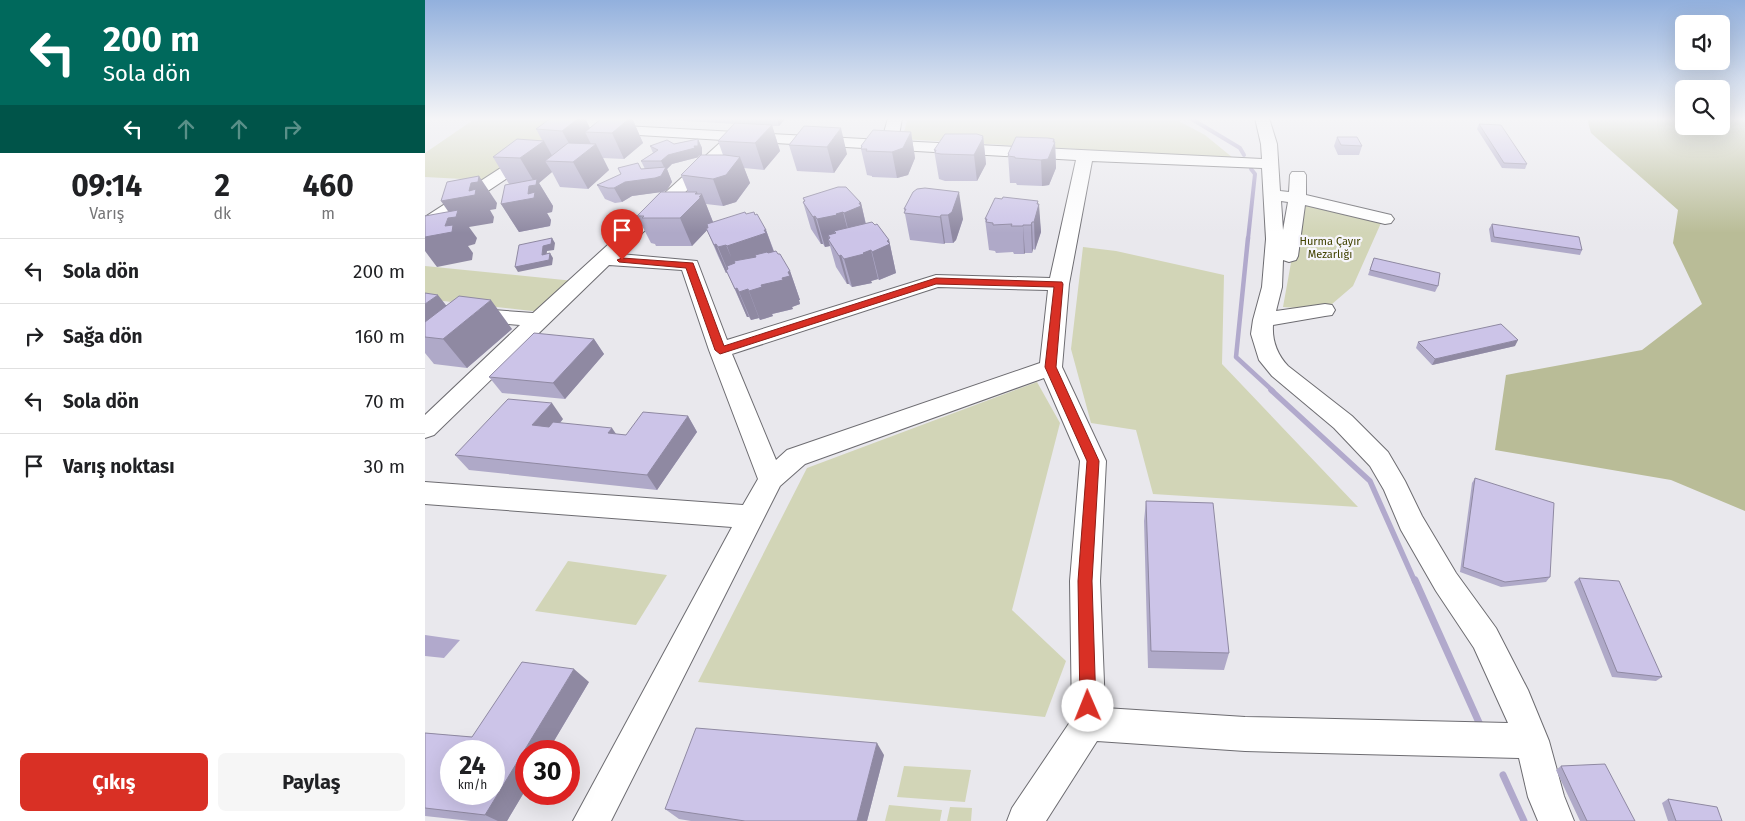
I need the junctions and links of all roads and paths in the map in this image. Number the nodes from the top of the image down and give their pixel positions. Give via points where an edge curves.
1 (530, 156) edge
2 (714, 156) edge
3 (1085, 156) edge
4 (1092, 156) edge
5 (1270, 156) edge
6 (1271, 164) junction
7 (1298, 175) dead end
8 (1285, 196) junction
9 (1385, 219) dead end
10 (425, 225) edge
11 (1289, 256) dead end
12 (605, 259) junction
13 (1059, 284) junction
14 (1325, 310) dead end
15 (425, 312) edge
16 (538, 320) junction
17 (1263, 320) junction
18 (720, 350) junction
19 (1051, 367) junction
20 (425, 429) edge
21 (771, 479) junction
22 (425, 493) edge
23 (750, 518) junction
24 (1089, 724) junction
25 (1532, 741) junction
26 (591, 821) edge
27 (1025, 821) edge
28 (1556, 821) edge

1 - 10 street
2 - 12 street
3 - 13 street
4 - 6 street
5 - 6 street
6 - 8 street
7 - 8 street
8 - 9 street
8 - 11 street
8 - 17 street via 1275,239 1272,287
12 - 16 street
12 - 18 street via 690,265
13 - 18 street via 936,281
13 - 19 street
14 - 17 street
15 - 16 street
16 - 20 street
17 - 25 street via 1262,334 1271,360 1343,422 1379,459 1446,582 1485,638
18 - 21 street
19 - 21 street via 796,457
19 - 24 street via 1093,461 1085,581
21 - 23 street
22 - 23 street
23 - 26 street
24 - 25 street via 1245,734
24 - 27 street
25 - 28 street via 1545,797

